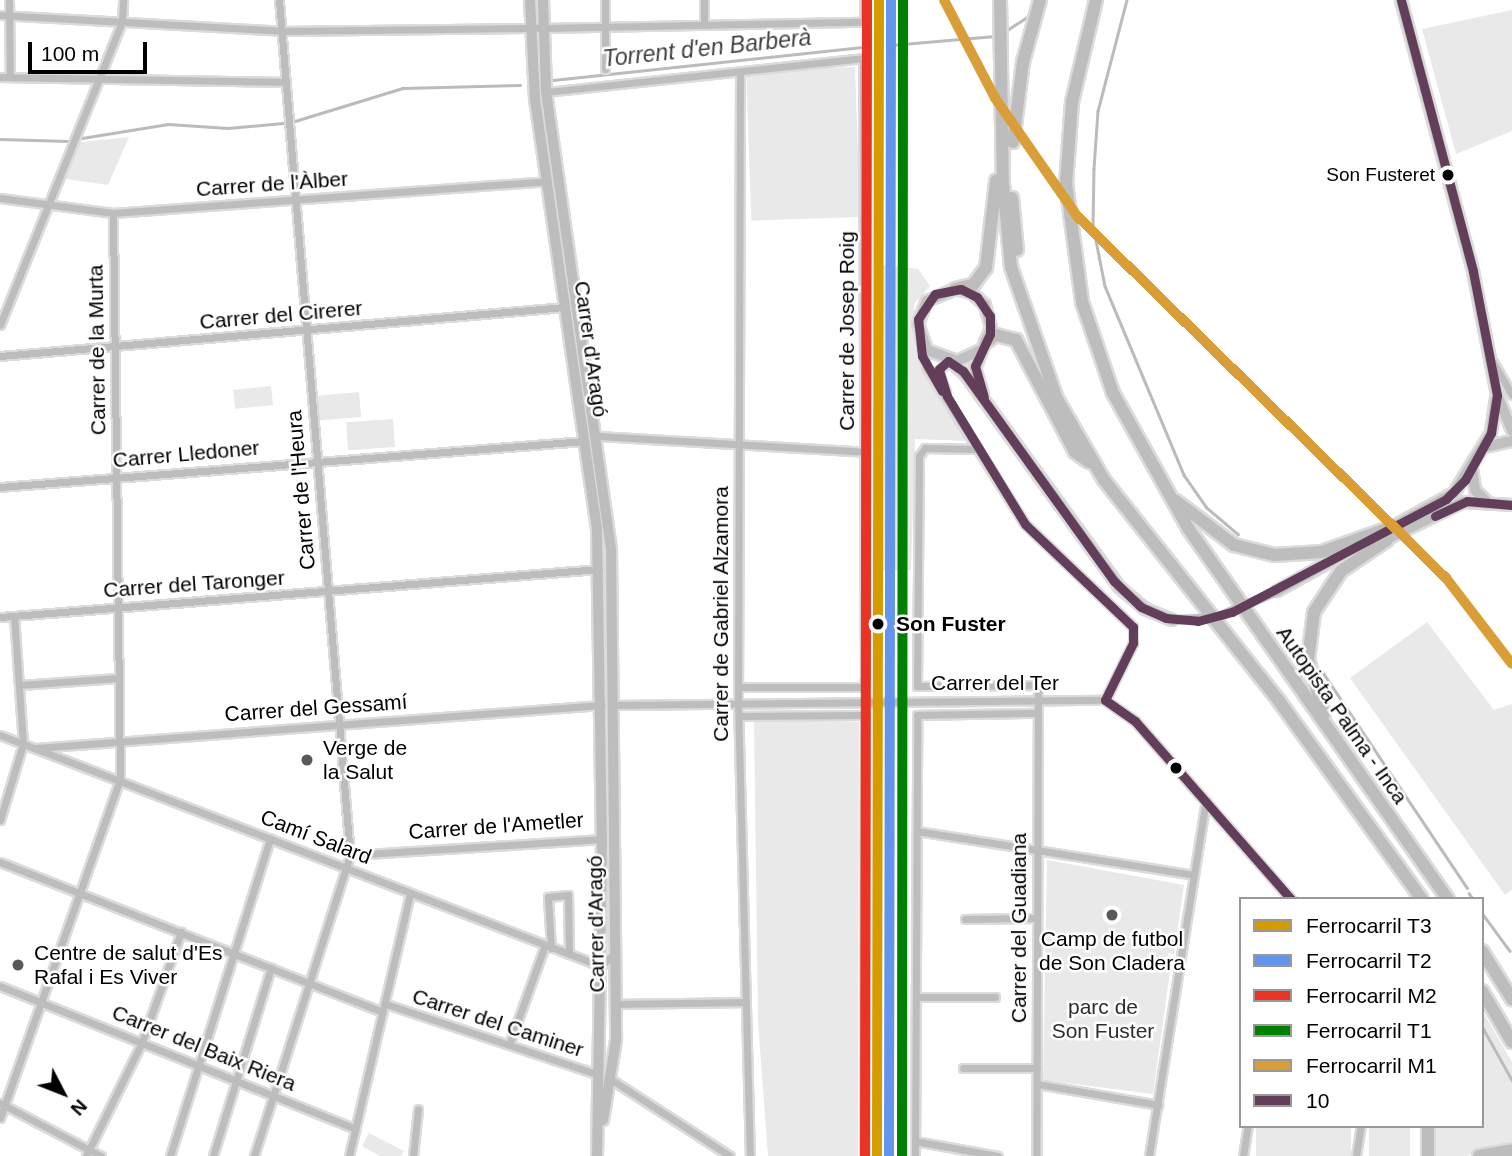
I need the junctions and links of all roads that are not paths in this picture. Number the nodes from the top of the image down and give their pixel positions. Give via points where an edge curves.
1 (9, 0) edge
2 (123, 0) edge
3 (279, 0) edge
4 (530, 0) edge
5 (543, 0) edge
6 (605, 0) edge
7 (704, 0) edge
8 (864, 0) edge
9 (1000, 0) edge
10 (1040, 0) edge
11 (1096, 0) edge
12 (1401, 0) edge
13 (0, 15) edge
14 (9, 16) junction
15 (122, 22) junction
16 (704, 24) junction
17 (605, 26) junction
18 (531, 28) junction
19 (543, 28) junction
20 (282, 31) junction
21 (606, 69) dead end
22 (740, 72) junction
23 (0, 77) edge
24 (10, 77) junction
25 (99, 81) junction
26 (286, 82) junction
27 (546, 92) junction
28 (1006, 130) junction
29 (547, 181) junction
30 (560, 185) junction
31 (0, 198) edge
32 (296, 200) junction
33 (48, 204) junction
34 (113, 213) junction
35 (955, 289) junction
36 (1019, 289) junction
37 (577, 297) junction
38 (565, 307) junction
39 (0, 325) edge
40 (306, 330) junction
41 (919, 335) junction
42 (984, 346) junction
43 (115, 348) junction
44 (0, 356) edge
45 (1490, 356) junction
46 (949, 361) junction
47 (1497, 395) junction
48 (1512, 395) edge
49 (947, 396) junction
50 (985, 401) junction
51 (1512, 431) edge
52 (584, 435) junction
53 (598, 436) junction
54 (1512, 441) edge
55 (738, 444) junction
56 (978, 449) junction
57 (866, 452) junction
58 (600, 453) junction
59 (1476, 457) junction
60 (316, 460) junction
61 (1094, 465) junction
62 (116, 478) junction
63 (0, 486) edge
64 (1165, 492) junction
65 (1490, 503) junction
66 (1509, 507) edge
67 (1395, 526) junction
68 (1387, 540) junction
69 (611, 549) junction
70 (1355, 551) junction
71 (599, 568) junction
72 (327, 592) junction
73 (119, 608) junction
74 (14, 616) junction
75 (0, 617) edge
76 (118, 678) junction
77 (20, 685) junction
78 (738, 687) junction
79 (1105, 699) junction
80 (1037, 701) junction
81 (738, 702) junction
82 (607, 705) junction
83 (1037, 713) junction
84 (739, 716) junction
85 (338, 723) junction
86 (1330, 731) junction
87 (0, 735) edge
88 (120, 740) junction
89 (23, 744) junction
90 (34, 748) junction
91 (120, 779) junction
92 (1206, 802) junction
93 (0, 820) edge
94 (917, 831) junction
95 (270, 838) junction
96 (601, 839) junction
97 (1037, 851) junction
98 (614, 853) junction
99 (350, 855) junction
100 (0, 862) edge
101 (348, 866) junction
102 (1195, 875) junction
103 (80, 892) junction
104 (410, 892) junction
105 (1287, 897) edge
106 (1421, 897) edge
107 (1447, 897) edge
108 (1037, 918) junction
109 (965, 919) dead end
110 (181, 932) junction
111 (548, 947) junction
112 (234, 953) junction
113 (615, 953) junction
114 (569, 954) junction
115 (1484, 954) edge
116 (601, 965) junction
117 (271, 968) junction
118 (308, 983) junction
119 (0, 986) edge
120 (1484, 994) edge
121 (916, 996) junction
122 (995, 997) dead end
123 (601, 998) junction
124 (1512, 999) edge
125 (43, 1002) junction
126 (746, 1002) junction
127 (616, 1004) junction
128 (384, 1008) junction
129 (142, 1042) junction
130 (1512, 1042) edge
131 (509, 1045) junction
132 (199, 1066) junction
133 (963, 1068) dead end
134 (1037, 1068) junction
135 (600, 1075) junction
136 (612, 1080) junction
137 (237, 1081) junction
138 (1037, 1084) junction
139 (273, 1095) junction
140 (3, 1104) edge
141 (1158, 1105) junction
142 (418, 1109) dead end
143 (0, 1118) edge
144 (1248, 1128) edge
145 (1361, 1128) edge
146 (1428, 1128) edge
147 (355, 1129) junction
148 (598, 1140) junction
149 (915, 1141) junction
150 (1512, 1150) edge
151 (87, 1153) edge
152 (101, 1156) edge
153 (170, 1156) edge
154 (213, 1156) edge
155 (254, 1156) edge
156 (349, 1156) edge
157 (413, 1156) edge
158 (597, 1156) edge
159 (730, 1156) edge
160 (750, 1156) edge
161 (864, 1156) edge
162 (915, 1156) edge
163 (998, 1156) edge
164 (1037, 1156) edge
165 (1149, 1156) edge
166 (1243, 1156) edge
167 (1356, 1156) edge
168 (1428, 1156) edge
169 (1479, 1156) edge

1 - 14 street
2 - 15 street
3 - 20 street, Carrer de l'Heura
4 - 18 main road, Carrer d'Aragó
5 - 19 main road, Carrer d'Aragó
6 - 17 street
7 - 16 street
8 - 16 street via 864,22
9 - 28 highway
10 - 36 highway via 1031,28 1011,162
11 - 64 highway, Autopista Palma - Inca via 1079,63 1068,143 1074,263 1093,342 1113,393
12 - 45 street via 1473,271
13 - 14 street
14 - 15 street
14 - 24 street
15 - 20 street
15 - 25 street
16 - 17 street
17 - 19 street
17 - 21 street
18 - 19 street
18 - 20 street
18 - 29 main road, Carrer d'Aragó
19 - 27 main road, Carrer d'Aragó
20 - 26 street, Carrer de l'Heura
22 - 27 street
22 - 55 street, Carrer de Gabriel Alzamora
22 - 57 street, Carrer de Josep Roig via 863,58
23 - 24 street
24 - 25 street
25 - 26 street
25 - 33 street
26 - 32 street, Carrer de l'Heura
27 - 30 main road, Carrer d'Aragó
28 - 35 highway via 998,150 989,261 975,282
28 - 36 highway via 1005,221
29 - 30 main road
29 - 32 street, Carrer de l'Àlber
29 - 38 main road, Carrer d'Aragó
30 - 37 main road, Carrer d'Aragó
31 - 33 street, Carrer de l'Àlber
32 - 34 street, Carrer de l'Àlber
32 - 40 street, Carrer de l'Heura
33 - 34 street, Carrer de l'Àlber
33 - 39 street
34 - 43 street, Carrer de la Murta
35 - 41 street via 935,294 924,305
35 - 42 street via 972,293 985,305 990,322
36 - 61 highway, Autopista Palma - Inca via 1057,399
37 - 38 main road
37 - 53 main road, Carrer d'Aragó
38 - 40 street, Carrer del Cirerer
38 - 52 main road, Carrer d'Aragó
40 - 43 street, Carrer del Cirerer
40 - 60 street, Carrer de l'Heura
41 - 46 street via 931,354
41 - 49 street via 926,367
42 - 46 street
42 - 50 street via 975,371
42 - 61 highway via 996,335 1016,340 1075,452
43 - 44 street, Carrer del Cirerer
43 - 62 street, Carrer de la Murta
45 - 47 street
45 - 48 street
46 - 49 street via 938,371
46 - 50 street
47 - 51 street
47 - 59 street via 1491,433
49 - 56 street
50 - 70 street, bridge via 1119,587 1141,607 1172,620 1216,618
52 - 53 main road
52 - 58 main road
52 - 60 street, Carrer Lledoner
52 - 71 main road, Carrer d'Aragó
53 - 55 street
53 - 58 main road, Carrer d'Aragó
54 - 59 street via 1494,442
55 - 57 street
55 - 78 street, Carrer de Gabriel Alzamora
56 - 79 street via 1025,524 1133,626 1133,643
56 - 80 street, Carrer del Guadiana via 925,448 919,456 917,685 1038,685
57 - 78 street, Carrer de Josep Roig via 863,687
58 - 69 main road, Carrer d'Aragó
59 - 65 street via 1475,490
59 - 67 street via 1454,493
60 - 62 street, Carrer Lledoner
60 - 72 street, Carrer de l'Heura
61 - 106 highway, Autopista Palma - Inca via 1286,711
62 - 63 street, Carrer Lledoner
62 - 73 street, Carrer de la Murta
64 - 67 highway via 1226,541 1274,555 1322,552
64 - 86 highway, Autopista Palma - Inca
65 - 66 street
65 - 68 street via 1463,502
67 - 70 street
68 - 70 street
68 - 86 highway via 1341,571 1314,612 1310,668
69 - 71 main road
69 - 82 main road, Carrer d'Aragó
71 - 72 street, Carrer del Taronger
71 - 82 main road, Carrer d'Aragó
72 - 73 street, Carrer del Taronger
72 - 85 street, Carrer de l'Heura
73 - 74 street, Carrer del Taronger
73 - 76 street, Carrer de la Murta
74 - 75 street, Carrer del Taronger
74 - 77 street
76 - 77 street
76 - 88 street, Carrer de la Murta
77 - 89 street
78 - 81 street, Carrer de Gabriel Alzamora
79 - 80 street, Carrer del Ter
79 - 92 street via 1135,721
80 - 81 street, Carrer del Ter
80 - 83 street, Carrer del Guadiana
81 - 82 street, Carrer del Ter
81 - 84 street, Carrer de Gabriel Alzamora
82 - 85 street, Carrer del Gessamí
82 - 96 main road, Carrer d'Aragó
82 - 98 main road, Carrer d'Aragó
83 - 94 street, Carrer del Ter via 917,715
83 - 97 street, Carrer del Guadiana
84 - 126 street, Carrer de Gabriel Alzamora
84 - 161 street via 865,715
85 - 88 street, Carrer del Gessamí
85 - 99 street, Carrer de l'Heura
86 - 107 highway, Autopista Palma - Inca
87 - 89 street, Camí Salard
88 - 90 street, Carrer del Gessamí
88 - 91 street, Carrer de la Murta
89 - 90 street, Camí Salard
89 - 93 street
90 - 91 street, Camí Salard
91 - 95 street, Camí Salard
91 - 103 street, Carrer de la Murta
92 - 102 street
92 - 105 street
94 - 97 street
94 - 121 street
95 - 101 street, Camí Salard
95 - 112 street
96 - 98 main road
96 - 99 street, Carrer de l'Ametler
96 - 116 main road, Carrer d'Aragó
97 - 102 street
97 - 108 street, Carrer del Guadiana
98 - 113 main road, Carrer d'Aragó
99 - 101 street, Carrer de l'Heura
100 - 103 street, Carrer del Caminer
101 - 104 street, Camí Salard
101 - 118 street, Carrer de l'Heura
102 - 141 street
103 - 110 street, Carrer del Caminer
103 - 125 street, Carrer de la Murta
104 - 111 street, Camí Salard
104 - 128 street
108 - 109 street
108 - 134 street, Carrer del Guadiana
110 - 112 street, Carrer del Caminer
110 - 129 street
111 - 114 street, Camí Salard
111 - 114 street via 548,897 568,895
111 - 131 street
112 - 117 street, Carrer del Caminer
112 - 132 street
113 - 116 street
113 - 127 main road, Carrer d'Aragó
114 - 116 street, Camí Salard
115 - 124 highway
116 - 123 main road, Carrer d'Aragó
117 - 118 street, Carrer del Caminer
117 - 137 street
118 - 128 street, Carrer del Caminer
118 - 139 street, Carrer de l'Heura
119 - 125 street, Carrer del Baix Riera
120 - 130 highway
121 - 122 street
121 - 149 street
123 - 127 main road
123 - 135 main road, Carrer d'Aragó
125 - 129 street, Carrer del Baix Riera
125 - 140 street, Carrer de la Murta
126 - 127 street
126 - 160 street, Carrer de Gabriel Alzamora
127 - 136 main road, Carrer d'Aragó
128 - 131 street, Carrer del Caminer
128 - 147 street
129 - 132 street, Carrer del Baix Riera
129 - 151 street
131 - 135 street, Carrer del Caminer
132 - 137 street, Carrer del Baix Riera
132 - 153 street
133 - 134 street
134 - 138 street, Carrer del Guadiana
135 - 148 main road, Carrer d'Aragó
136 - 148 main road, Carrer d'Aragó
136 - 159 street
137 - 139 street, Carrer del Baix Riera
137 - 154 street
138 - 141 street
138 - 164 street, Carrer del Guadiana
139 - 147 street, Carrer del Baix Riera
139 - 155 street, Carrer de l'Heura
140 - 143 street, Carrer de la Murta
140 - 151 street
141 - 165 street
142 - 157 street
144 - 166 street
145 - 167 street
146 - 168 highway
147 - 156 street
148 - 158 main road, Carrer d'Aragó
149 - 162 street
149 - 163 street
150 - 169 highway
151 - 152 street

